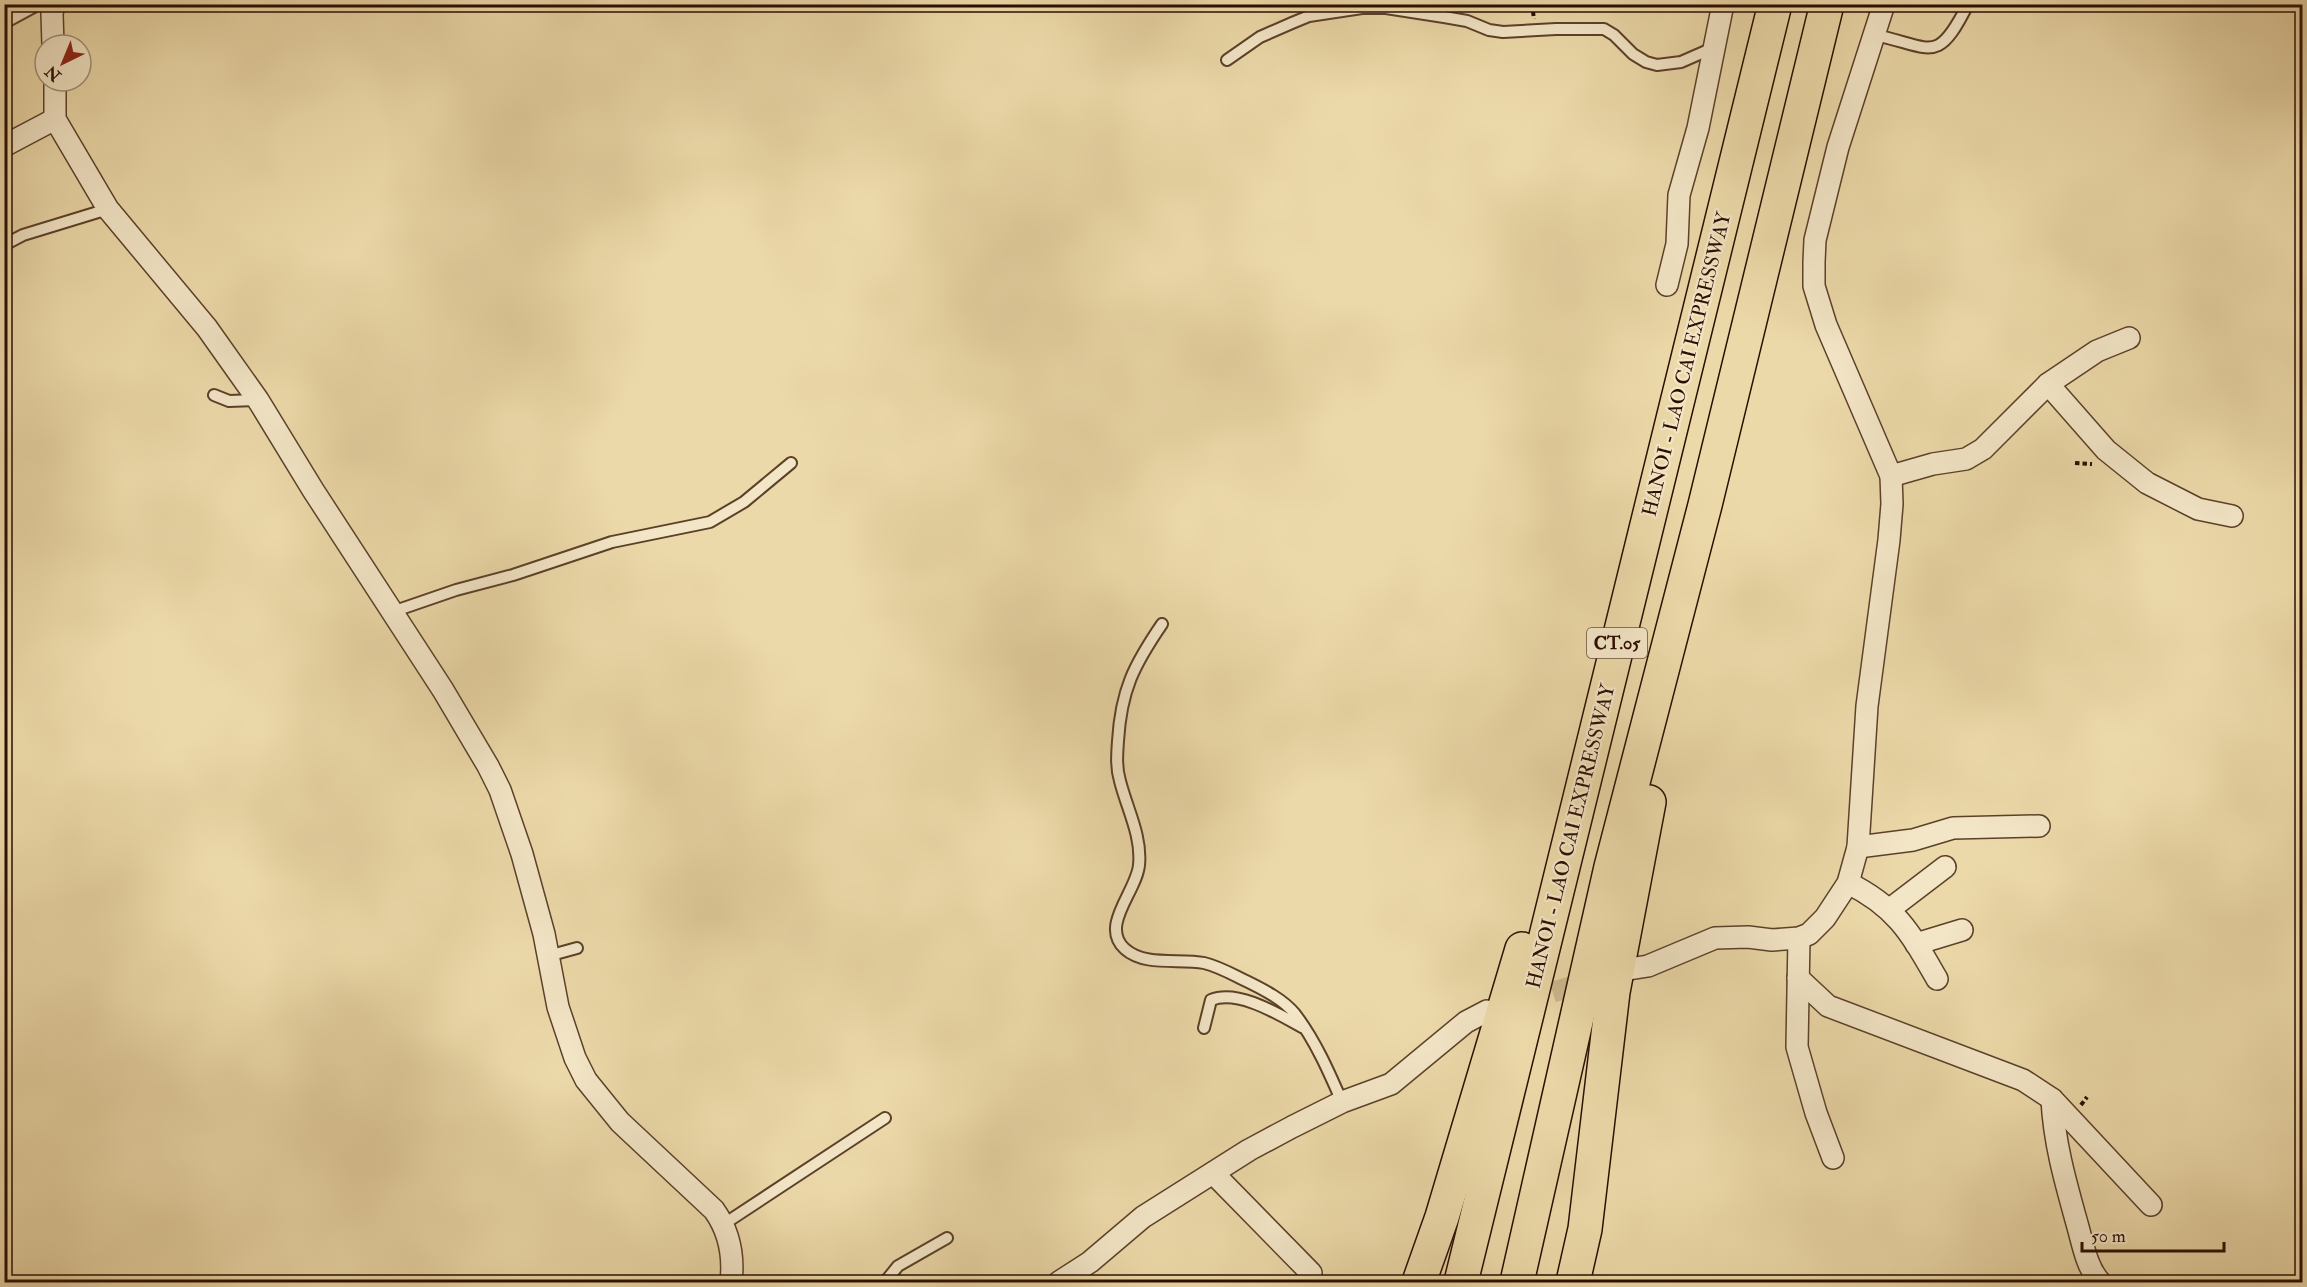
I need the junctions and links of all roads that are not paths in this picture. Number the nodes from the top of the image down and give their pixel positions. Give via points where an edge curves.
1 (1723, 4) edge
2 (1775, 4) edge
3 (1827, 4) edge
4 (1884, 4) edge
5 (1968, 4) edge
6 (47, 7) edge
7 (4, 23) edge
8 (51, 33) edge
9 (1875, 35) junction
10 (1716, 47) junction
11 (1227, 60) dead end
12 (55, 93) edge
13 (55, 119) junction
14 (4, 146) edge
15 (108, 209) junction
16 (4, 245) edge
17 (1667, 285) dead end
18 (2129, 338) dead end
19 (2048, 384) junction
20 (214, 395) dead end
21 (258, 400) junction
22 (791, 463) dead end
23 (1891, 476) junction
24 (1705, 505) junction
25 (2232, 516) dead end
26 (392, 612) junction
27 (1162, 624) dead end
28 (1594, 734) junction
29 (2039, 826) dead end
30 (1858, 847) junction
31 (1945, 867) dead end
32 (1848, 883) junction
33 (1890, 909) junction
34 (1962, 930) dead end
35 (1799, 938) junction
36 (1916, 944) junction
37 (577, 948) dead end
38 (548, 956) junction
39 (1629, 969) dead end
40 (1798, 978) junction
41 (1937, 979) dead end
42 (1487, 1011) dead end
43 (1204, 1028) dead end
44 (1303, 1028) junction
45 (2052, 1099) junction
46 (1342, 1102) junction
47 (885, 1118) dead end
48 (1833, 1158) dead end
49 (1213, 1173) junction
50 (2151, 1205) dead end
51 (724, 1224) junction
52 (947, 1238) dead end
53 (1311, 1273) dead end
54 (731, 1282) edge
55 (885, 1282) edge
56 (1059, 1282) edge
57 (1419, 1282) edge
58 (1461, 1282) edge
59 (1517, 1282) edge
60 (1573, 1282) edge
61 (2100, 1282) edge

1 - 10 street
2 - 28 highway, HANOI - LAO CAI EXPRESSWAY / CT.05
3 - 24 highway, CT.05
4 - 9 street
5 - 9 lane via 1948,39 1934,48
6 - 7 lane
6 - 8 street
9 - 23 street via 1838,147 1815,240 1814,286 1833,344
10 - 11 lane via 1681,62 1657,64 1646,62 1604,29 1503,32 1444,17 1362,8 1309,16 1260,37
10 - 17 street via 1679,195 1677,244
12 - 13 street
13 - 14 street
13 - 15 street
15 - 16 lane via 23,235
15 - 21 street via 207,328
18 - 19 street via 2097,351
19 - 23 street via 1983,449 1966,459
19 - 25 street via 2106,450 2147,483 2198,509
20 - 21 lane via 229,401
21 - 26 street
22 - 26 lane via 744,502 710,522 612,542
23 - 30 street via 1889,540 1867,706
24 - 59 highway, CT.05 via 1611,867
24 - 60 highway via 1613,992 1585,1229
26 - 38 street via 500,790 532,888
27 - 44 lane via 1128,683 1119,722 1117,765 1138,839 1139,867 1119,914 1118,941 1131,954 1148,959 1205,963 1224,970 1281,1002
28 - 57 highway via 1507,995
28 - 58 highway, HANOI - LAO CAI EXPRESSWAY / CT.05
29 - 30 street via 1953,828 1913,840
30 - 32 street
31 - 33 street
32 - 33 street
32 - 35 street via 1825,918
33 - 36 street
34 - 36 street
35 - 39 street via 1715,938 1648,966
35 - 40 street
36 - 41 street
37 - 38 lane
38 - 51 street via 566,1034 586,1080 620,1122 694,1190
40 - 45 street via 1828,1006 2004,1071
40 - 48 street via 1797,1047
42 - 46 street via 1466,1022 1391,1084
43 - 44 lane via 1210,1000 1221,995 1265,1007
44 - 46 lane via 1324,1061
45 - 50 street
45 - 61 street via 2061,1169 2086,1257
46 - 49 street via 1257,1145
47 - 51 lane
49 - 53 street
49 - 56 street via 1143,1217 1090,1262
51 - 54 street via 732,1258
52 - 55 lane via 898,1266

